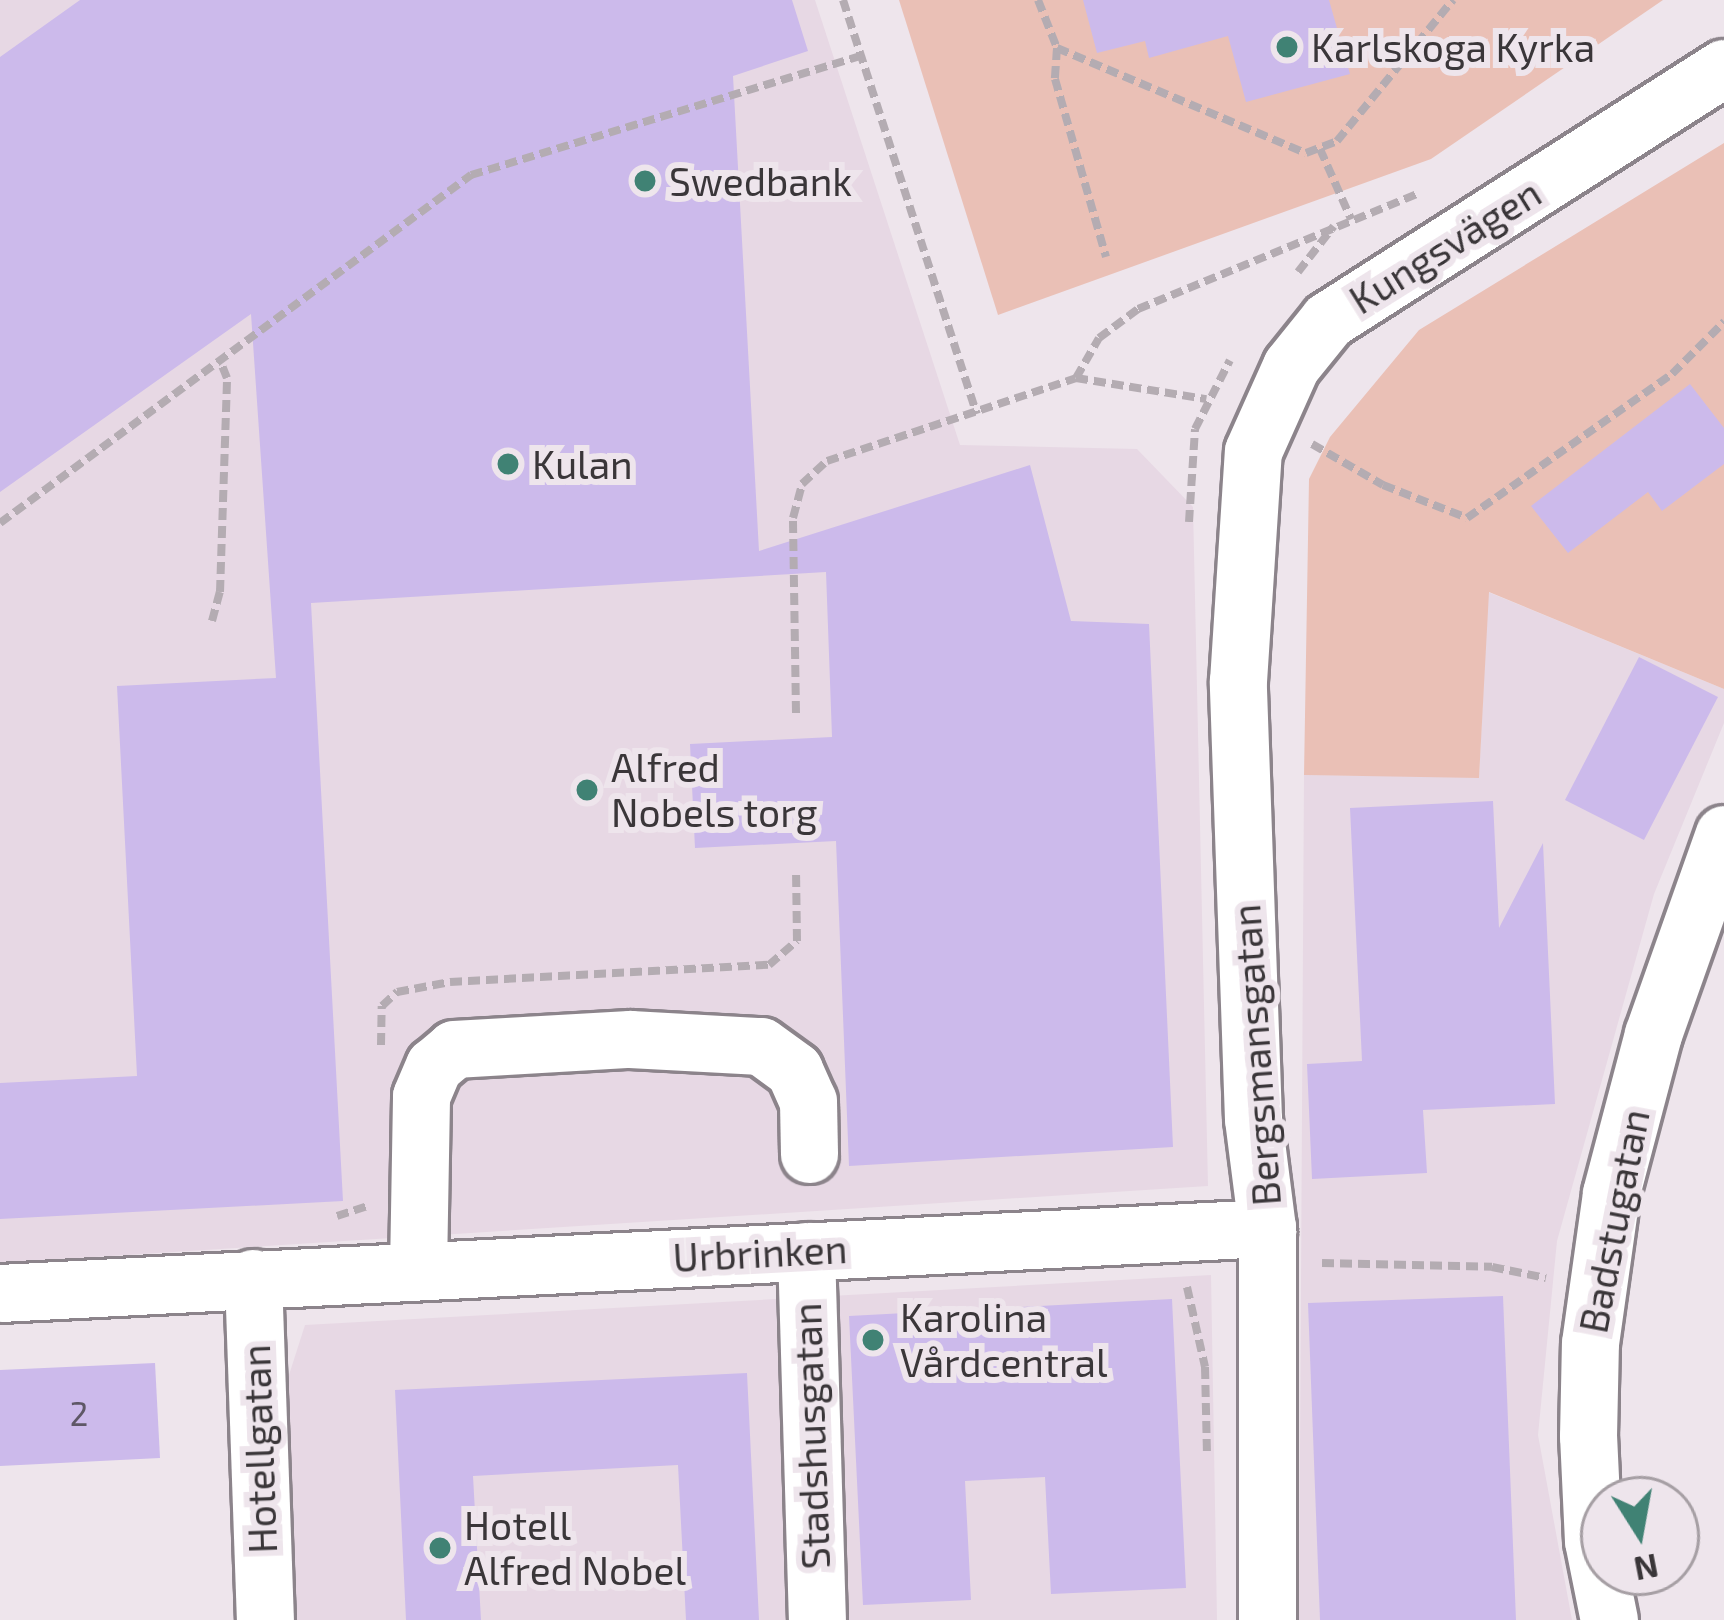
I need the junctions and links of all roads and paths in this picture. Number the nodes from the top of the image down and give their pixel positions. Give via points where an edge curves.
1 (843, 0) edge
2 (1038, 0) edge
3 (1453, 0) edge
4 (1057, 48) junction
5 (861, 56) junction
6 (1724, 68) edge
7 (1320, 149) junction
8 (1352, 220) dead end
9 (1334, 226) dead end
10 (1106, 256) dead end
11 (1724, 322) edge
12 (220, 361) junction
13 (1076, 378) junction
14 (1205, 398) dead end
15 (977, 414) junction
16 (1264, 415) junction
17 (1248, 490) joint
18 (0, 523) edge
19 (212, 621) dead end
20 (796, 713) dead end
21 (1724, 834) edge
22 (809, 1154) dead end
23 (1267, 1245) junction
24 (806, 1251) junction
25 (418, 1270) junction
26 (253, 1278) junction
27 (1547, 1278) dead end
28 (0, 1293) edge
29 (266, 1620) edge
30 (817, 1620) edge
31 (1267, 1620) edge
32 (1609, 1620) edge

1 - 5 path
2 - 4 path
3 - 7 path via 1375,101
4 - 7 path via 1289,148
4 - 10 path via 1055,79
5 - 12 path via 471,175
5 - 15 path
6 - 16 street, Kungsvägen via 1328,320
7 - 8 path
9 - 13 path via 1195,280 1118,321 1083,358
11 - 16 path via 1672,374 1467,518 1383,485
12 - 18 path
12 - 19 path via 225,425
13 - 14 path
13 - 15 path
15 - 20 path via 827,461 802,484 793,518
16 - 17 street, Kungsvägen
17 - 23 street, Bergsmansgatan via 1238,681 1253,1119
21 - 32 street, Badstugatan via 1653,1034 1611,1192 1590,1343 1588,1436 1593,1541
22 - 25 street via 808,1101 794,1070 760,1046 630,1039 454,1049 434,1066 421,1096
23 - 24 street, Urbrinken
23 - 27 path
23 - 31 street, Bergsmansgatan
24 - 25 street, Urbrinken
24 - 30 street, Stadshusgatan
25 - 26 street, Urbrinken
26 - 28 street, Urbrinken
26 - 29 street, Hotellgatan

